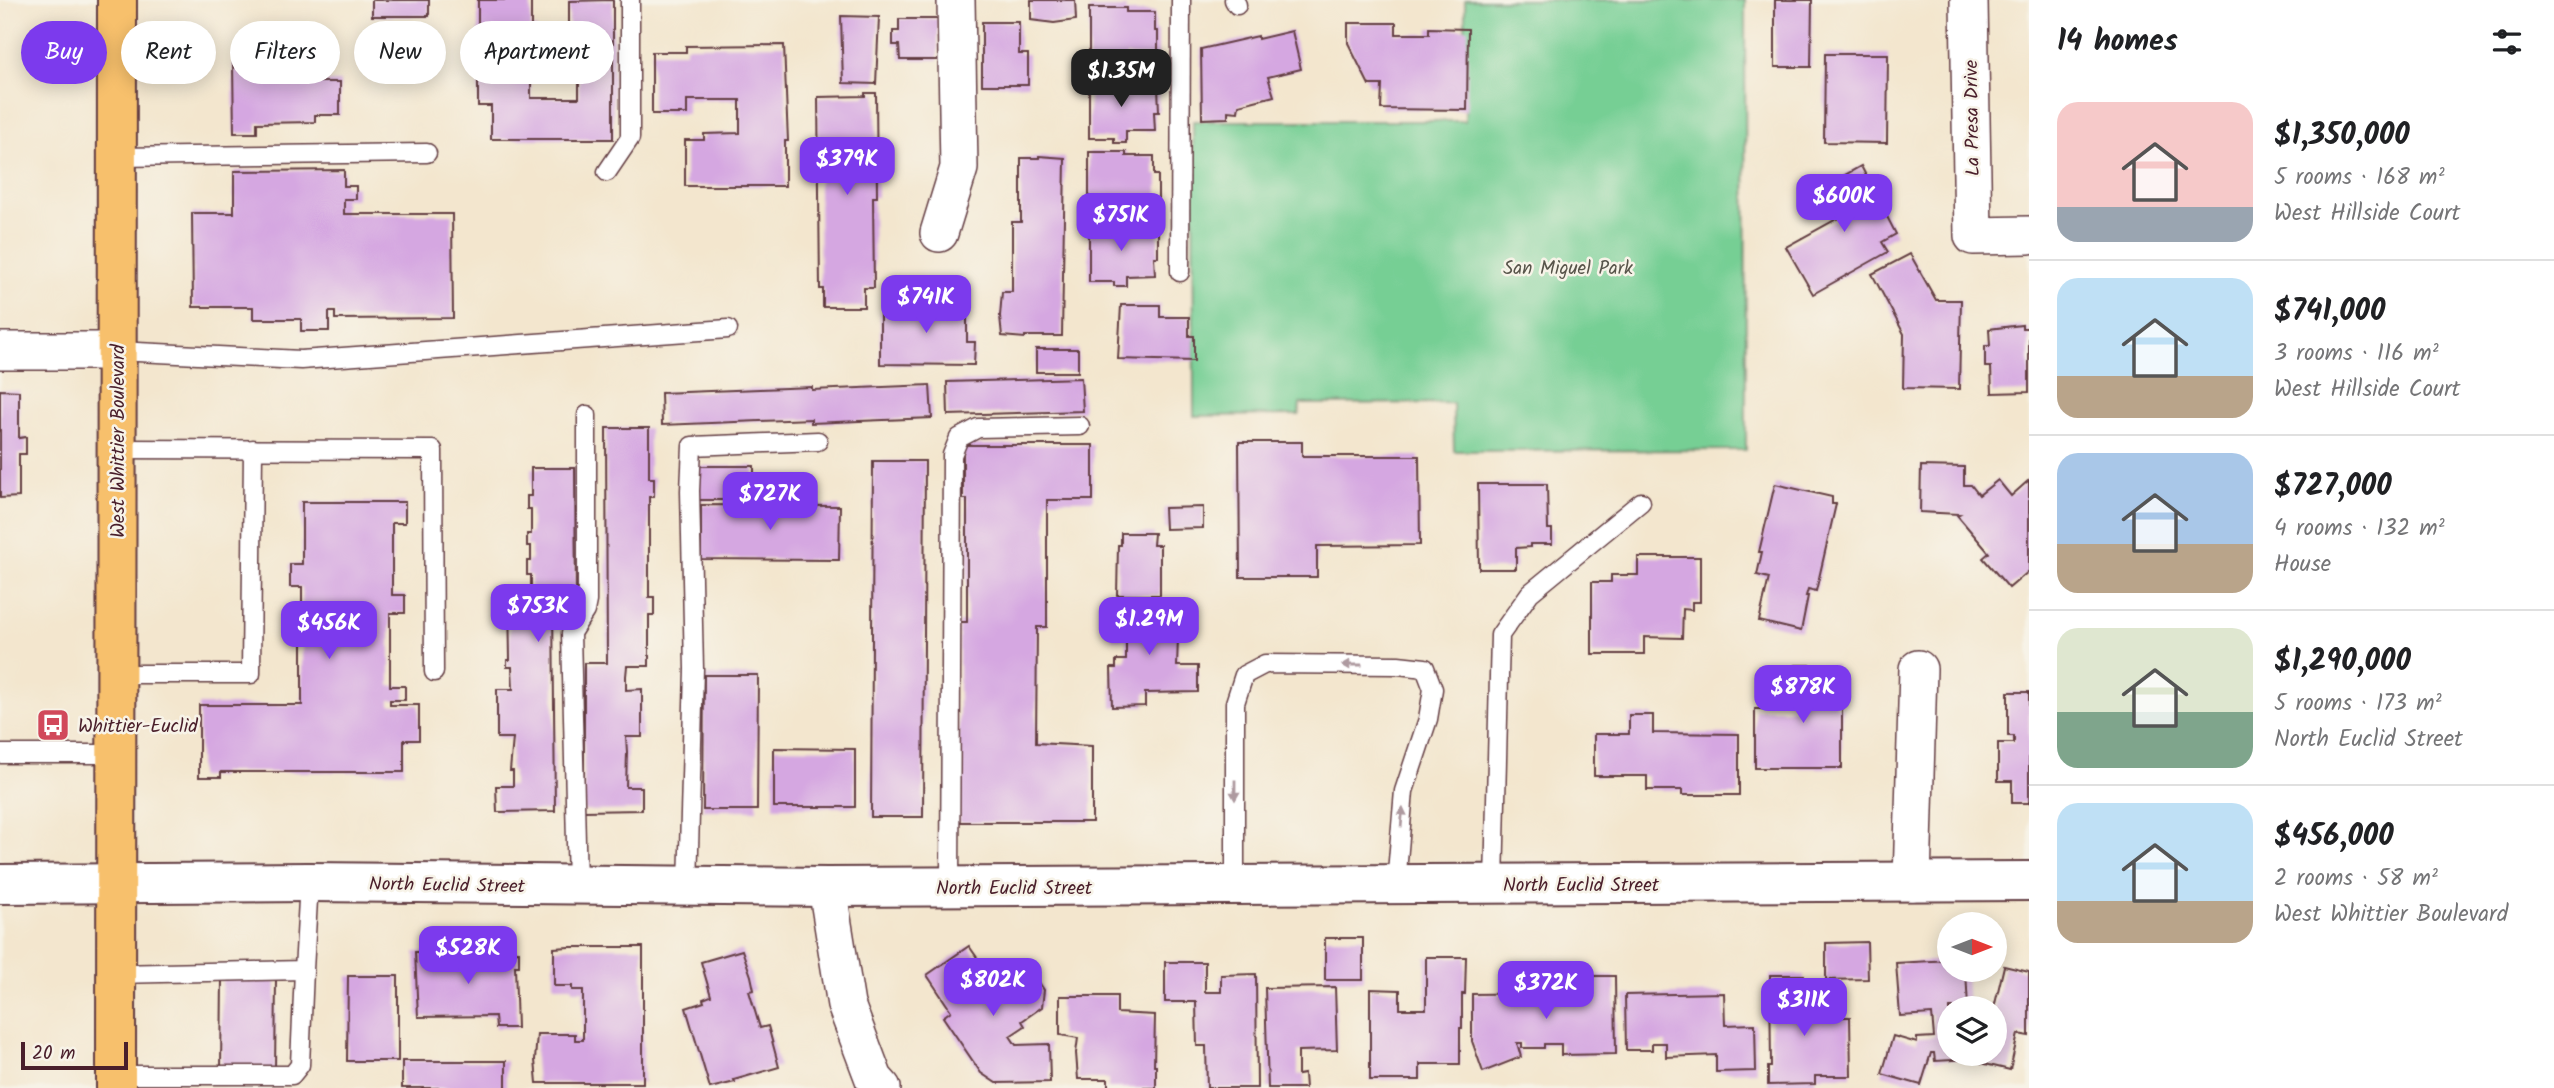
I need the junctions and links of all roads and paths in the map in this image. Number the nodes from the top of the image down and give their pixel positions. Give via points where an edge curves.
1 (117, 0) edge
2 (630, 0) edge
3 (956, 0) edge
4 (1181, 0) edge
5 (1969, 0) edge
6 (427, 153) dead end
7 (118, 157) junction
8 (607, 172) dead end
9 (939, 233) dead end
10 (2029, 236) edge
11 (1180, 272) dead end
12 (728, 329) dead end
13 (0, 351) edge
14 (117, 351) junction
15 (587, 415) dead end
16 (1080, 426) dead end
17 (818, 441) dead end
18 (117, 449) junction
19 (253, 449) junction
20 (1641, 502) dead end
21 (1918, 669) dead end
22 (434, 672) dead end
23 (118, 674) junction
24 (0, 754) edge
25 (118, 754) junction
26 (116, 881) junction
27 (309, 881) junction
28 (2029, 881) edge
29 (1912, 882) junction
30 (0, 884) edge
31 (1396, 884) junction
32 (1494, 884) junction
33 (577, 886) junction
34 (688, 886) junction
35 (1236, 886) junction
36 (827, 887) junction
37 (950, 887) junction
38 (304, 970) junction
39 (116, 974) junction
40 (116, 1082) edge
41 (882, 1088) edge

1 - 7 main road, West Whittier Boulevard
2 - 8 lane via 630,138
3 - 9 street via 959,168
4 - 11 lane
5 - 10 street, La Presa Drive via 1973,236
6 - 7 lane
7 - 14 main road, West Whittier Boulevard
12 - 14 lane via 302,360
13 - 14 street
14 - 18 main road, West Whittier Boulevard
15 - 33 lane via 587,601 571,633
16 - 37 lane via 978,428 958,438 952,455
17 - 34 lane via 692,446 694,669
18 - 19 lane
18 - 23 main road, West Whittier Boulevard
19 - 22 lane via 433,450
19 - 23 lane via 251,674
20 - 32 lane via 1530,593 1500,635
21 - 29 street
23 - 25 main road, West Whittier Boulevard
24 - 25 lane
25 - 26 main road, West Whittier Boulevard
26 - 27 street, North Euclid Street
26 - 30 street, North Euclid Street
26 - 39 main road, West Whittier Boulevard
27 - 33 street, North Euclid Street
27 - 38 lane
28 - 29 street, North Euclid Street
29 - 32 street, North Euclid Street
31 - 32 street, North Euclid Street
31 - 35 street, North Euclid Street
31 -> 35 lane via 1404,792 1428,719 1433,688 1425,668 1265,664 1244,675 1235,703
33 - 34 street, North Euclid Street
34 - 36 street, North Euclid Street
35 - 37 street, North Euclid Street
36 - 37 street, North Euclid Street
36 - 41 street via 846,1005 874,1079
38 - 39 lane
38 - 40 lane via 300,1065 292,1075
39 - 40 main road, West Whittier Boulevard

